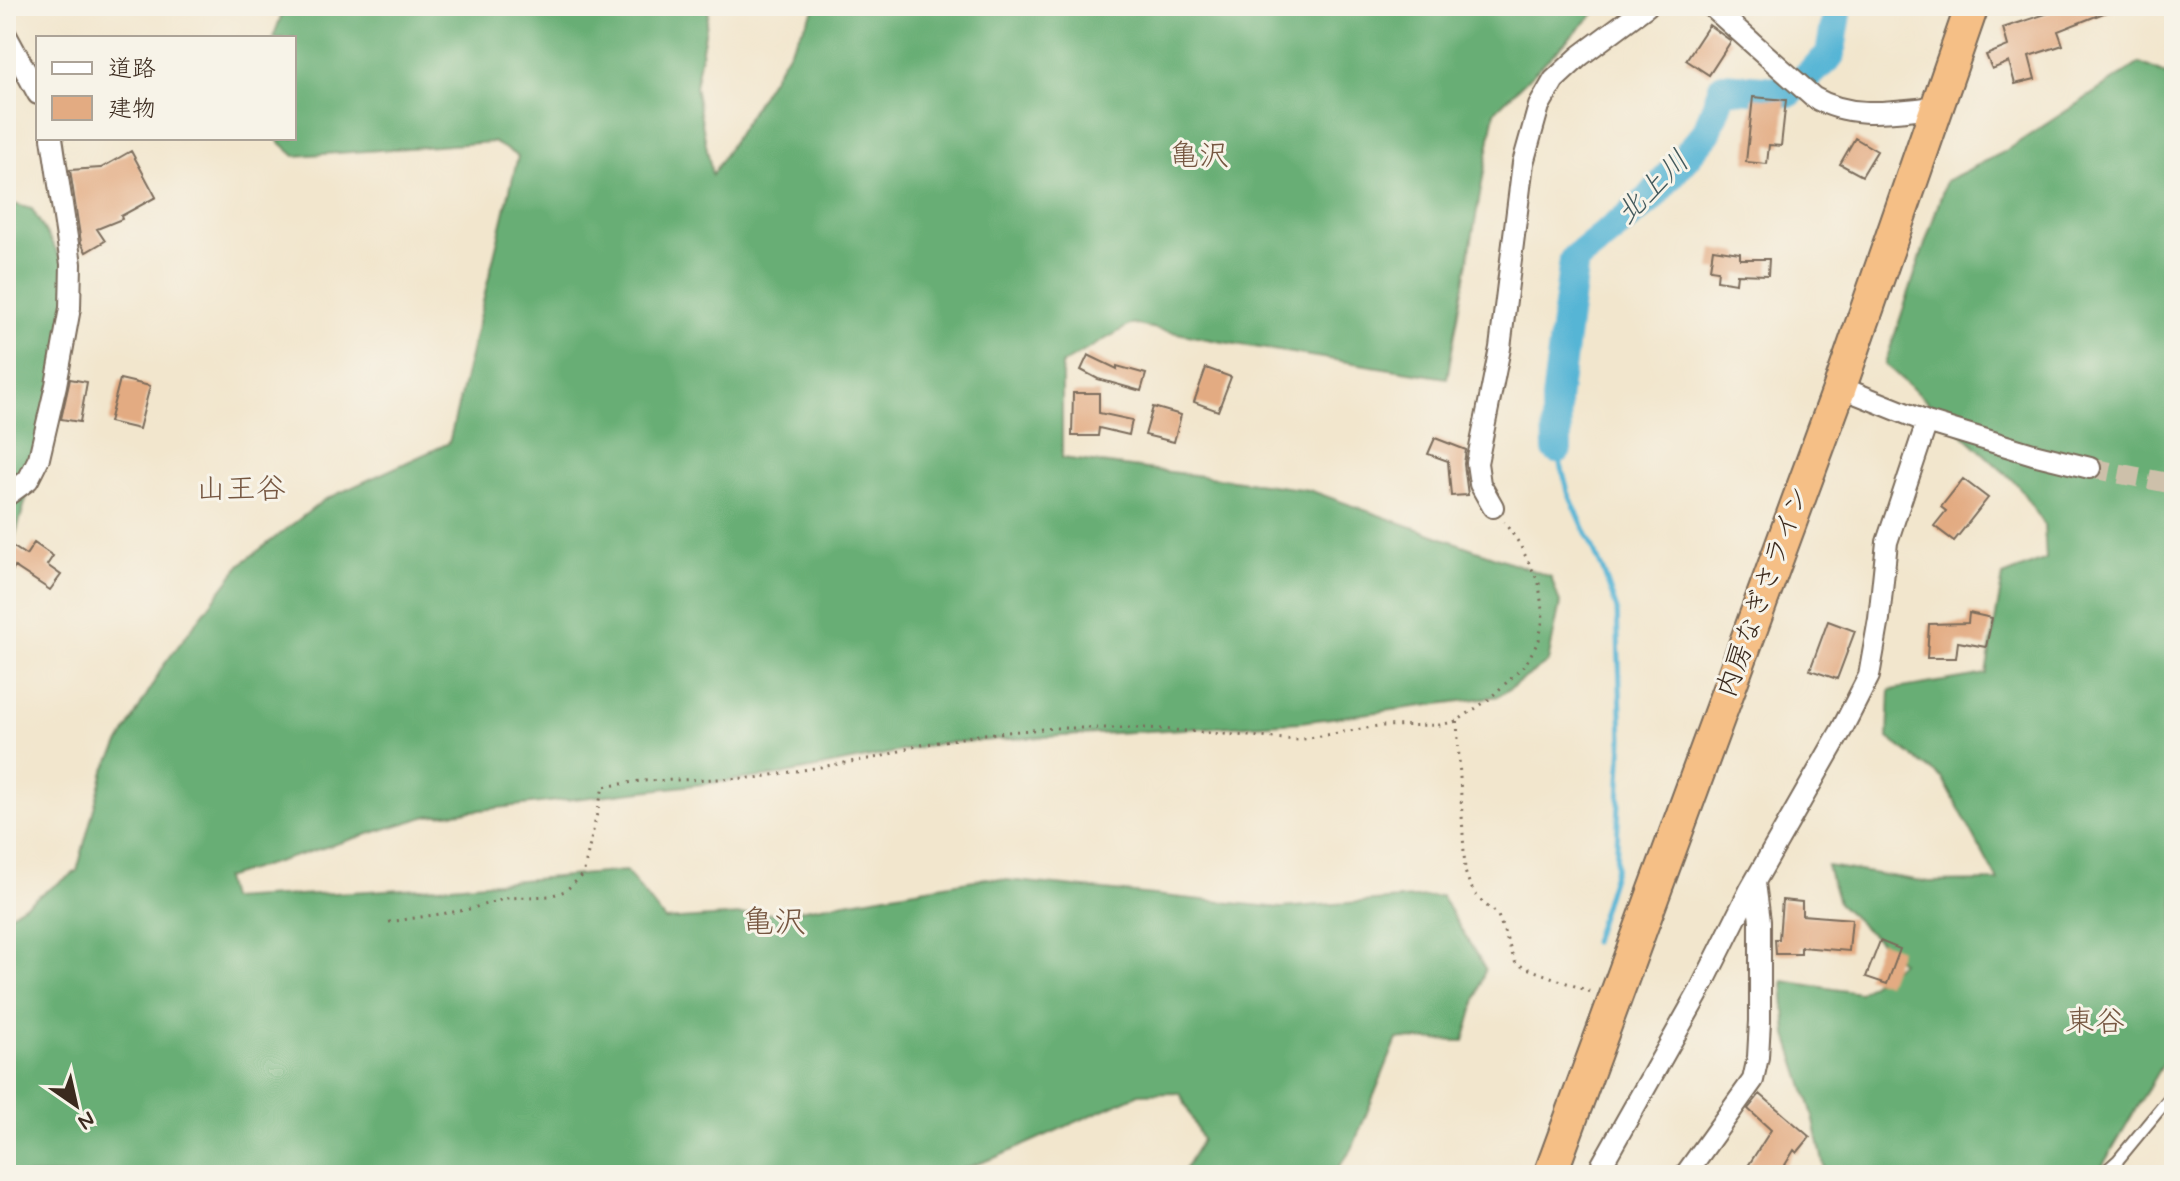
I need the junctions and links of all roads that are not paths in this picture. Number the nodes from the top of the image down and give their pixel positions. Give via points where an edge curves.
1 (1647, 6) edge
2 (1711, 6) edge
3 (1972, 6) edge
4 (1980, 6) edge
5 (6, 35) edge
6 (36, 90) edge
7 (1936, 107) junction
8 (52, 140) edge
9 (1840, 387) junction
10 (1927, 422) junction
11 (2090, 468) tunnel mouth
12 (6, 496) edge
13 (1493, 507) road end
14 (1755, 883) junction
15 (2174, 1092) edge
16 (1550, 1175) edge
17 (1596, 1175) edge
18 (1685, 1175) edge
19 (2101, 1175) edge

1 - 13 street via 1554,80 1539,106 1523,163 1500,348 1477,463 1480,484
2 - 7 street via 1831,108 1869,114
3 - 4 lane
3 - 7 highway, 内房なぎさライン
5 - 6 street
7 - 9 highway, 内房なぎさライン
8 - 12 street via 71,264 70,308 39,458 28,480
9 - 10 street
9 - 16 highway, 内房なぎさライン
10 - 11 street
10 - 14 street via 1887,542 1869,676
14 - 17 street
14 - 18 street via 1760,1021 1753,1080
15 - 19 lane

